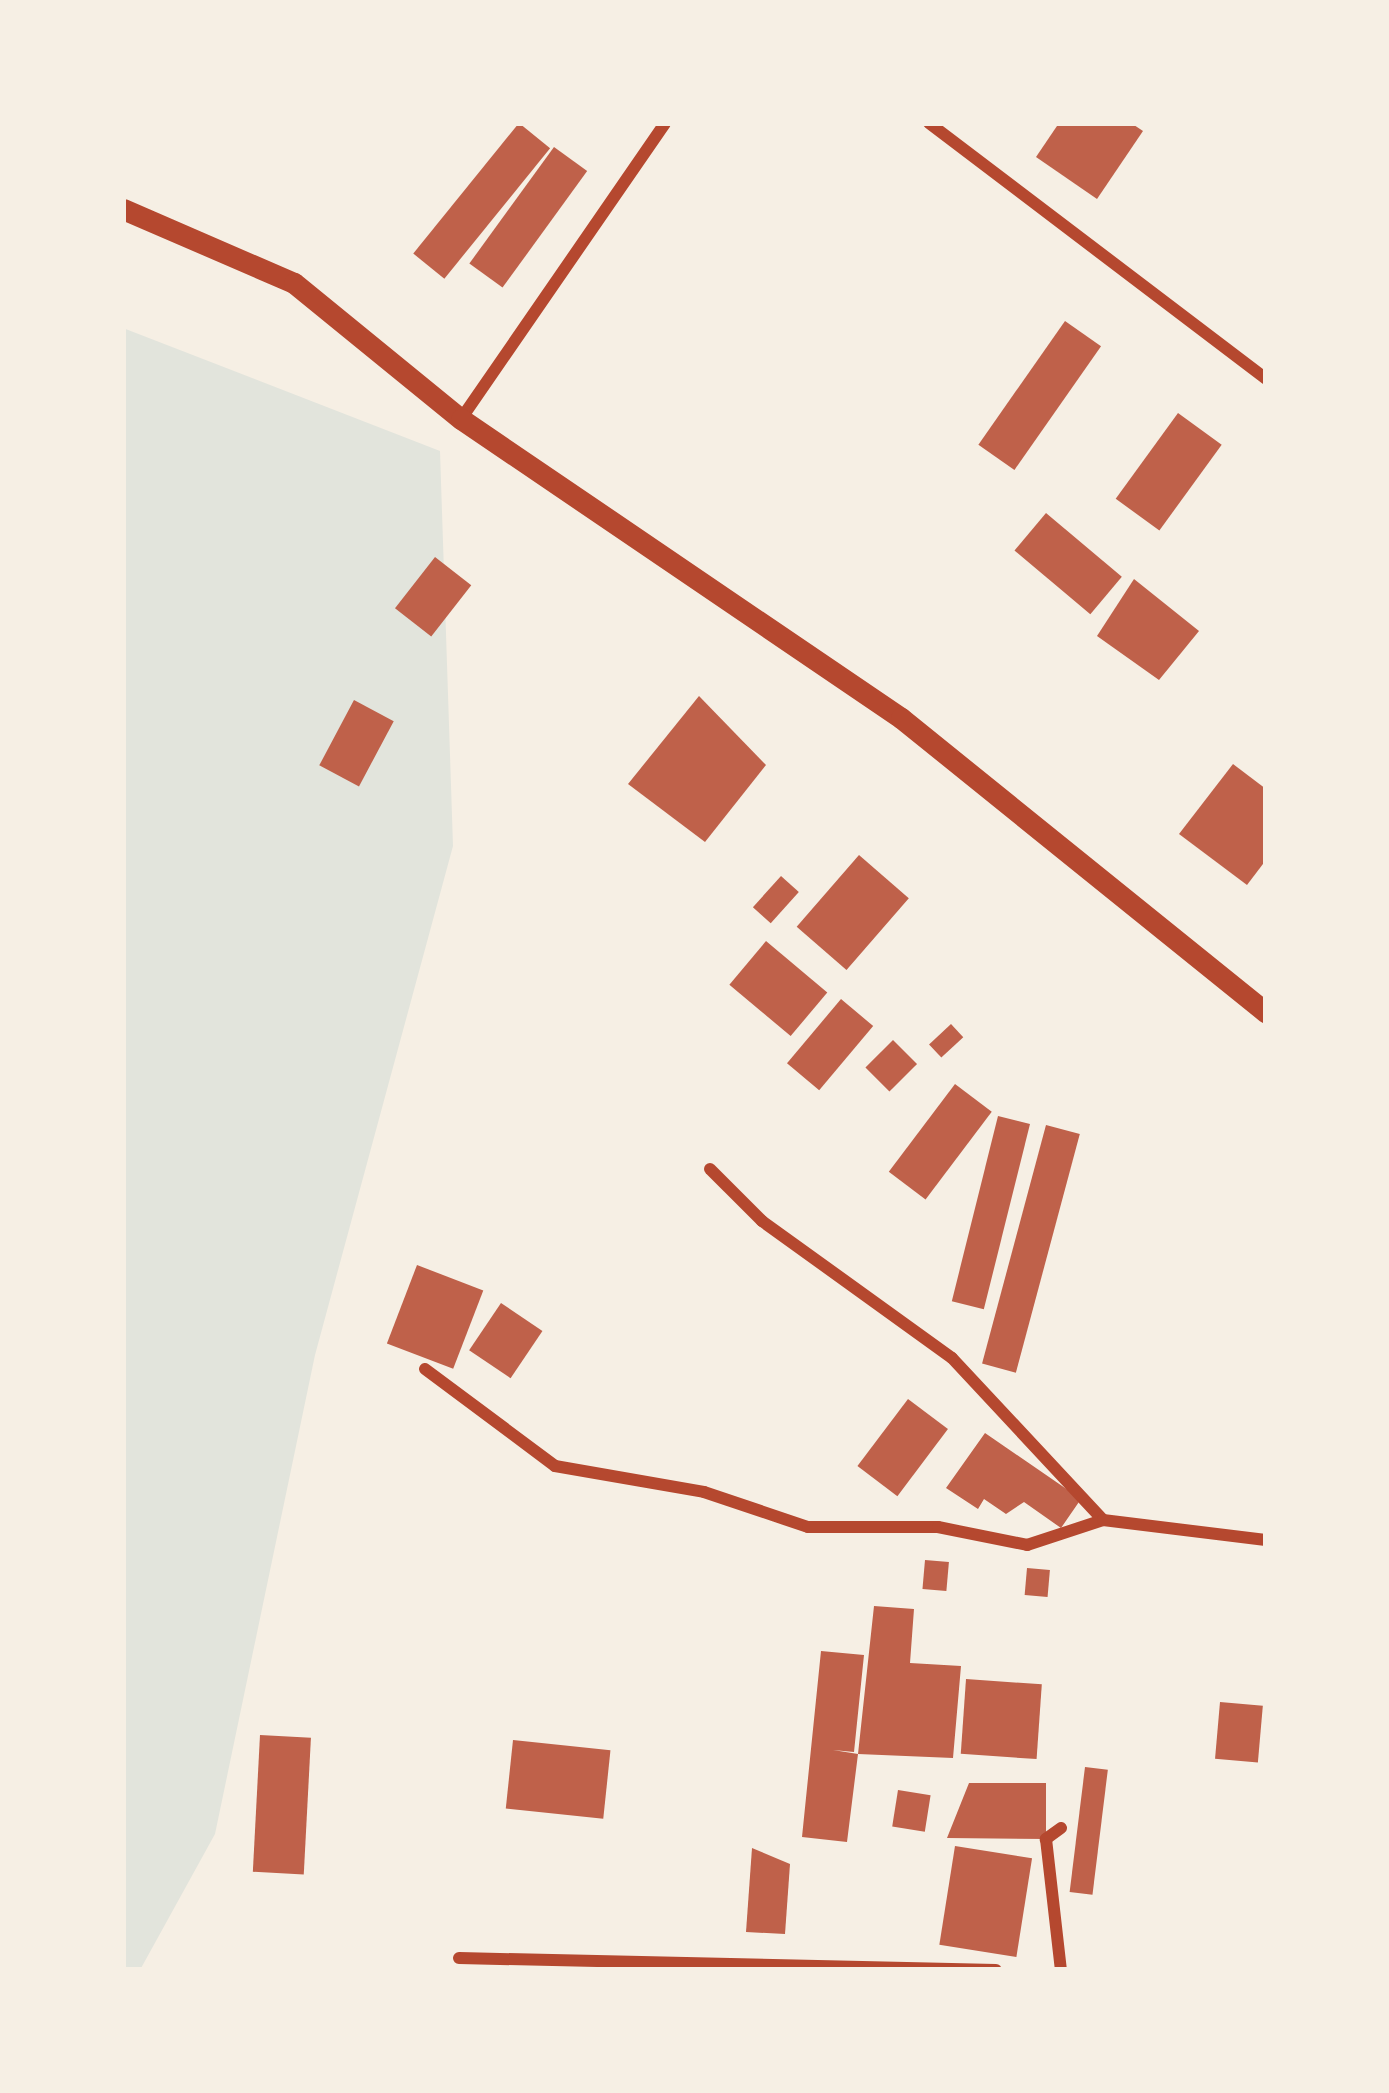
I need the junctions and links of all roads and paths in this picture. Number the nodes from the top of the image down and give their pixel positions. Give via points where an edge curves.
1 (665, 123) edge
2 (929, 123) edge
3 (123, 209) edge
4 (1266, 379) edge
5 (460, 419) junction
6 (1266, 1012) edge
7 (710, 1168) dead end
8 (424, 1369) dead end
9 (1103, 1520) junction
10 (1266, 1540) edge
11 (1061, 1828) dead end
12 (460, 1958) dead end
13 (996, 1970) edge
14 (1061, 1970) edge

1 - 5 street
2 - 4 street
3 - 5 street via 294,283
5 - 6 street via 902,718
7 - 9 street via 762,1222 952,1358
8 - 9 street via 555,1466 704,1492 808,1527 938,1526 1027,1545
9 - 10 street
11 - 14 street via 1046,1839
12 - 13 street

